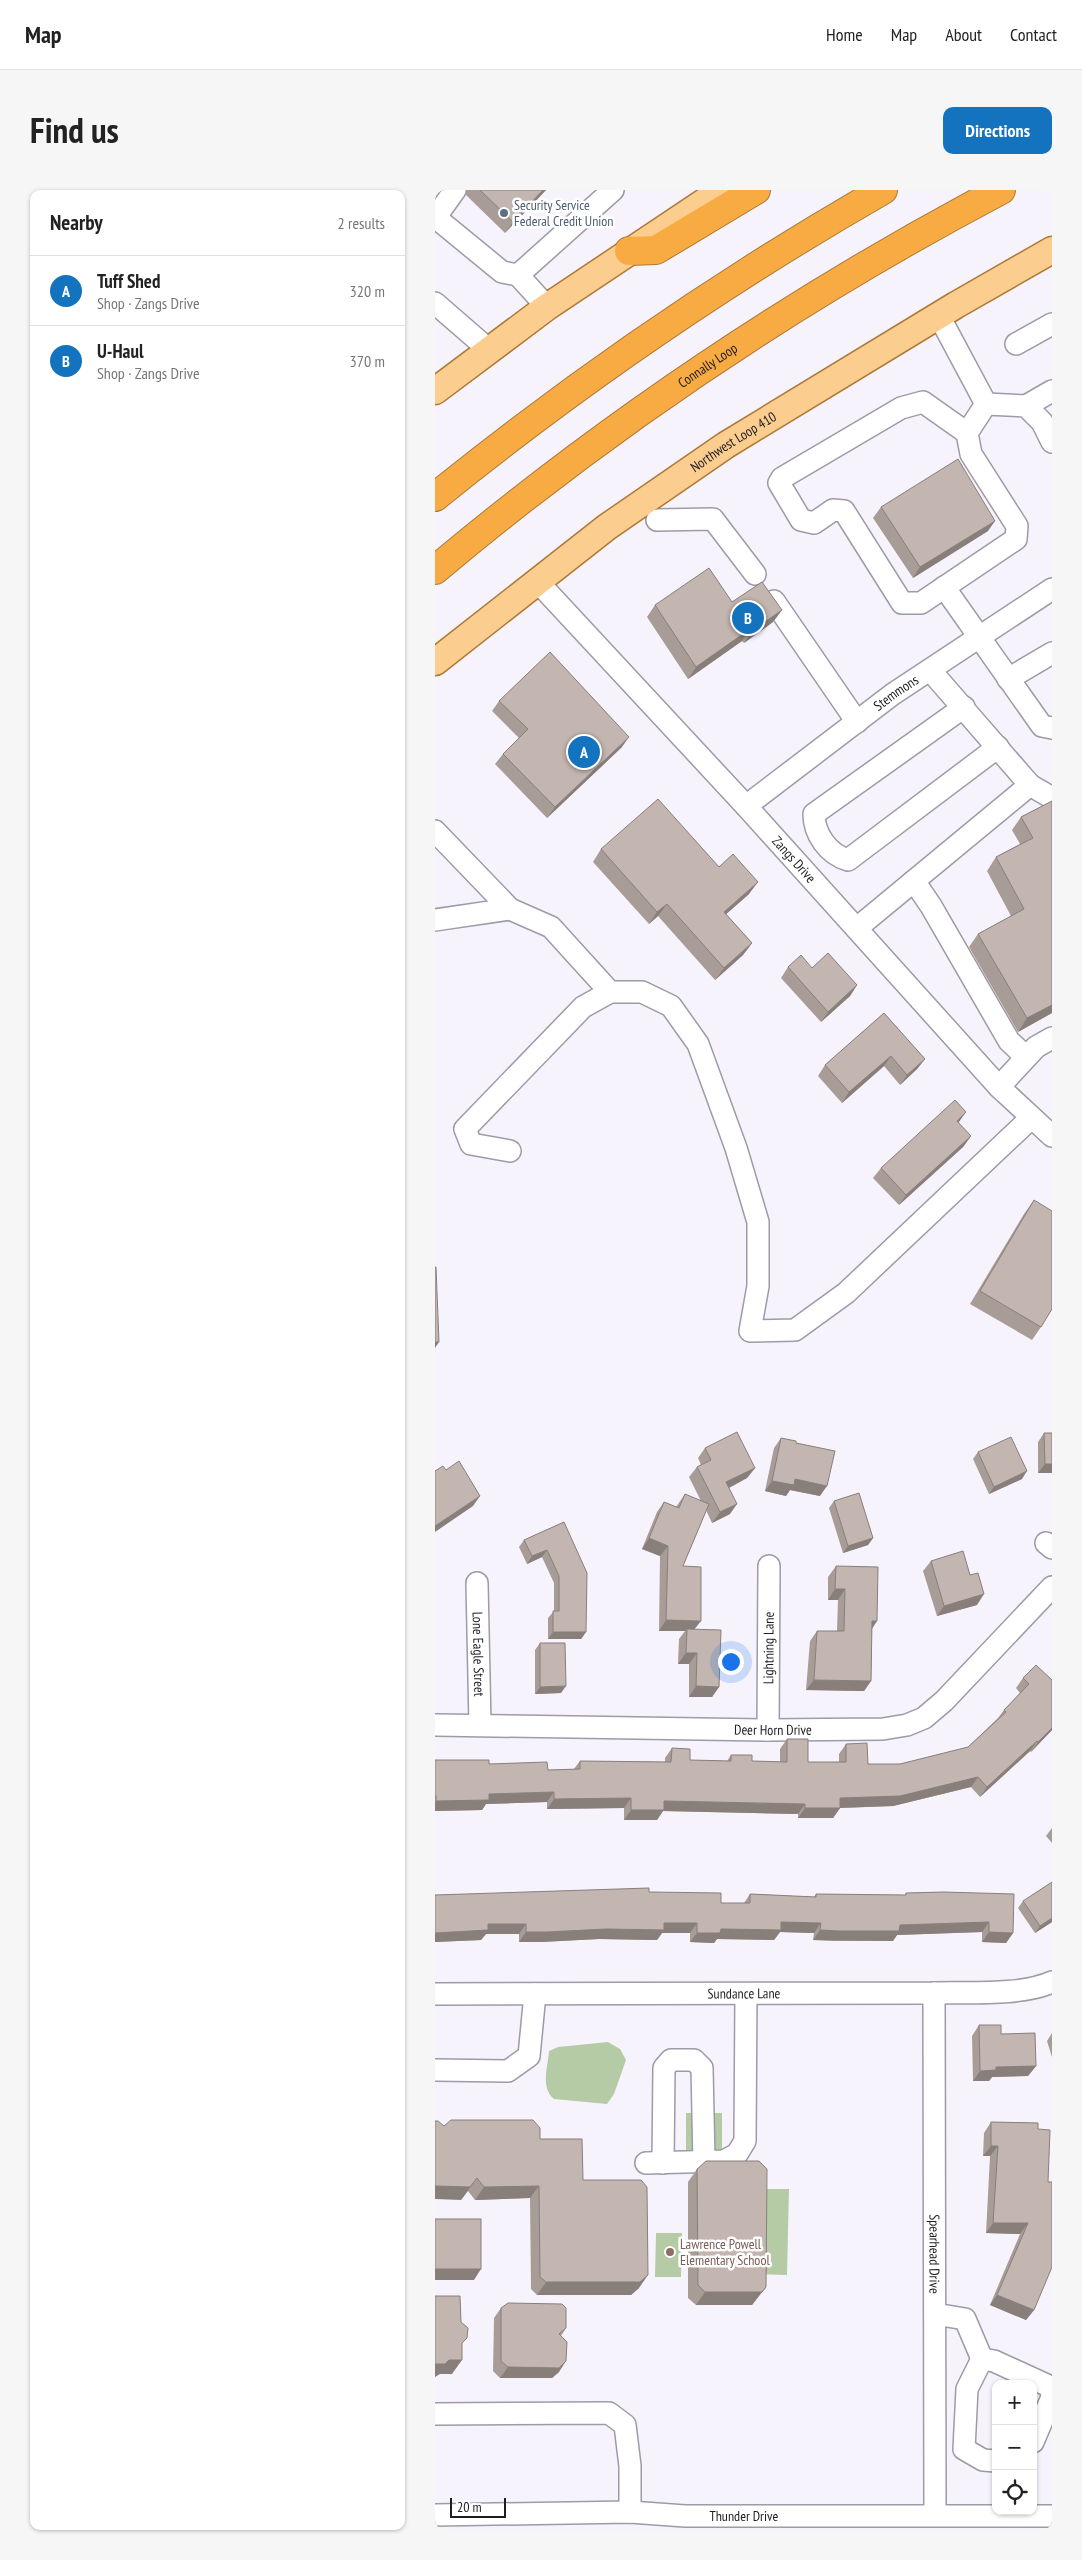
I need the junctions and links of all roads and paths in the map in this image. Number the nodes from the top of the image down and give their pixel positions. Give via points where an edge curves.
1 (455, 190) edge
2 (613, 190) edge
3 (722, 190) edge
4 (756, 190) edge
5 (883, 190) edge
6 (1001, 190) edge
7 (435, 218) edge
8 (629, 250) junction
9 (1052, 250) edge
10 (518, 275) junction
11 (435, 303) edge
12 (547, 306) junction
13 (939, 316) junction
14 (1052, 324) edge
15 (1015, 344) dead end
16 (488, 349) junction
17 (435, 391) edge
18 (1052, 391) edge
19 (985, 404) junction
20 (1026, 406) junction
21 (967, 434) junction
22 (1052, 442) edge
23 (435, 497) edge
24 (657, 520) dead end
25 (435, 570) edge
26 (755, 574) dead end
27 (537, 581) junction
28 (944, 587) junction
29 (1052, 589) edge
30 (774, 601) edge
31 (979, 638) junction
32 (1052, 653) edge
33 (435, 662) edge
34 (930, 670) junction
35 (1008, 679) junction
36 (964, 707) junction
37 (857, 722) junction
38 (1052, 728) edge
39 (998, 747) junction
40 (1029, 785) junction
41 (1052, 798) edge
42 (746, 806) junction
43 (435, 831) edge
44 (914, 881) junction
45 (510, 909) junction
46 (435, 920) edge
47 (857, 928) junction
48 (611, 992) junction
49 (1052, 1038) edge
50 (1026, 1057) junction
51 (999, 1087) junction
52 (1031, 1118) junction
53 (1052, 1136) edge
54 (510, 1151) dead end
55 (769, 1566) dead end
56 (477, 1582) dead end
57 (1052, 1587) edge
58 (435, 1724) edge
59 (479, 1725) junction
60 (768, 1730) junction
61 (1052, 1982) edge
62 (934, 1993) junction
63 (435, 1994) edge
64 (535, 1994) junction
65 (746, 1994) junction
66 (435, 2070) edge
67 (704, 2162) junction
68 (935, 2314) junction
69 (982, 2359) junction
70 (935, 2386) junction
71 (967, 2389) junction
72 (1052, 2397) edge
73 (435, 2414) edge
74 (1037, 2433) edge
75 (992, 2461) edge
76 (630, 2512) junction
77 (435, 2515) edge
78 (935, 2515) junction
79 (1052, 2516) edge

1 - 7 street
2 - 10 street
3 - 8 main road
4 - 8 highway via 656,250
5 - 23 highway via 662,327 564,397
6 - 25 highway, Connally Loop via 854,272 709,364 568,464
7 - 10 street via 502,272
8 - 12 main road
9 - 13 main road, Northwest Loop 410
10 - 12 street
11 - 16 street
12 - 16 main road
13 - 19 street
13 - 27 main road, Northwest Loop 410 via 754,427 607,526
14 - 15 street
16 - 17 main road
18 - 20 street
19 - 20 street
19 - 21 street
20 - 22 street via 1042,422
21 - 28 street via 971,454 1017,526 1016,539
21 - 28 street via 923,402 901,408 782,478 779,484 801,520 814,523 833,510 844,511 902,603 921,603
24 - 26 street via 713,519
27 - 33 main road, Northwest Loop 410
27 - 42 street, Zangs Drive
28 - 31 street
29 - 31 street, Stemmons
30 - 37 street
31 - 34 street, Stemmons
31 - 35 street
32 - 35 street
34 - 36 street
34 - 37 street, Stemmons
35 - 38 street via 1042,726
36 - 39 street
36 - 39 street via 814,814 814,828 835,856 848,860
37 - 42 street, Stemmons
39 - 40 street
40 - 41 street
40 - 44 street
42 - 47 street, Zangs Drive
43 - 45 street
44 - 47 street
44 - 50 street via 1009,1041
45 - 46 street
45 - 48 street via 551,927
47 - 51 street, Zangs Drive
48 - 52 street via 642,992 671,1006 699,1044 758,1222 758,1286 750,1331 795,1330 846,1293
48 - 54 street via 583,1007 465,1129 471,1144
49 - 50 street
50 - 51 street
51 - 52 street, Zangs Drive
52 - 53 street, Zangs Drive
55 - 60 street, Lightning Lane
56 - 59 street, Lone Eagle Street
57 - 60 street, Deer Horn Drive via 924,1718 883,1729
58 - 59 street, Deer Horn Drive
59 - 60 street, Deer Horn Drive
61 - 62 street, Sundance Lane via 1014,1990
62 - 65 street, Sundance Lane
62 - 68 street, Spearhead Drive
63 - 64 street, Sundance Lane
64 - 65 street, Sundance Lane
64 - 66 street via 529,2056 508,2071
65 - 67 street via 745,2141 737,2154 724,2162
67 - 67 street via 654,2163 664,2068 671,2060 694,2060 702,2068
68 - 69 street via 965,2319
68 - 70 street, Spearhead Drive
69 - 71 street
69 - 72 street via 994,2361 1051,2387
70 - 71 street
70 - 78 street, Spearhead Drive
71 - 75 street via 964,2449 983,2460
72 - 74 street
73 - 76 street via 609,2413 625,2425 630,2466
76 - 77 street, Thunder Drive
76 - 78 street, Thunder Drive via 685,2516
78 - 79 street, Thunder Drive

